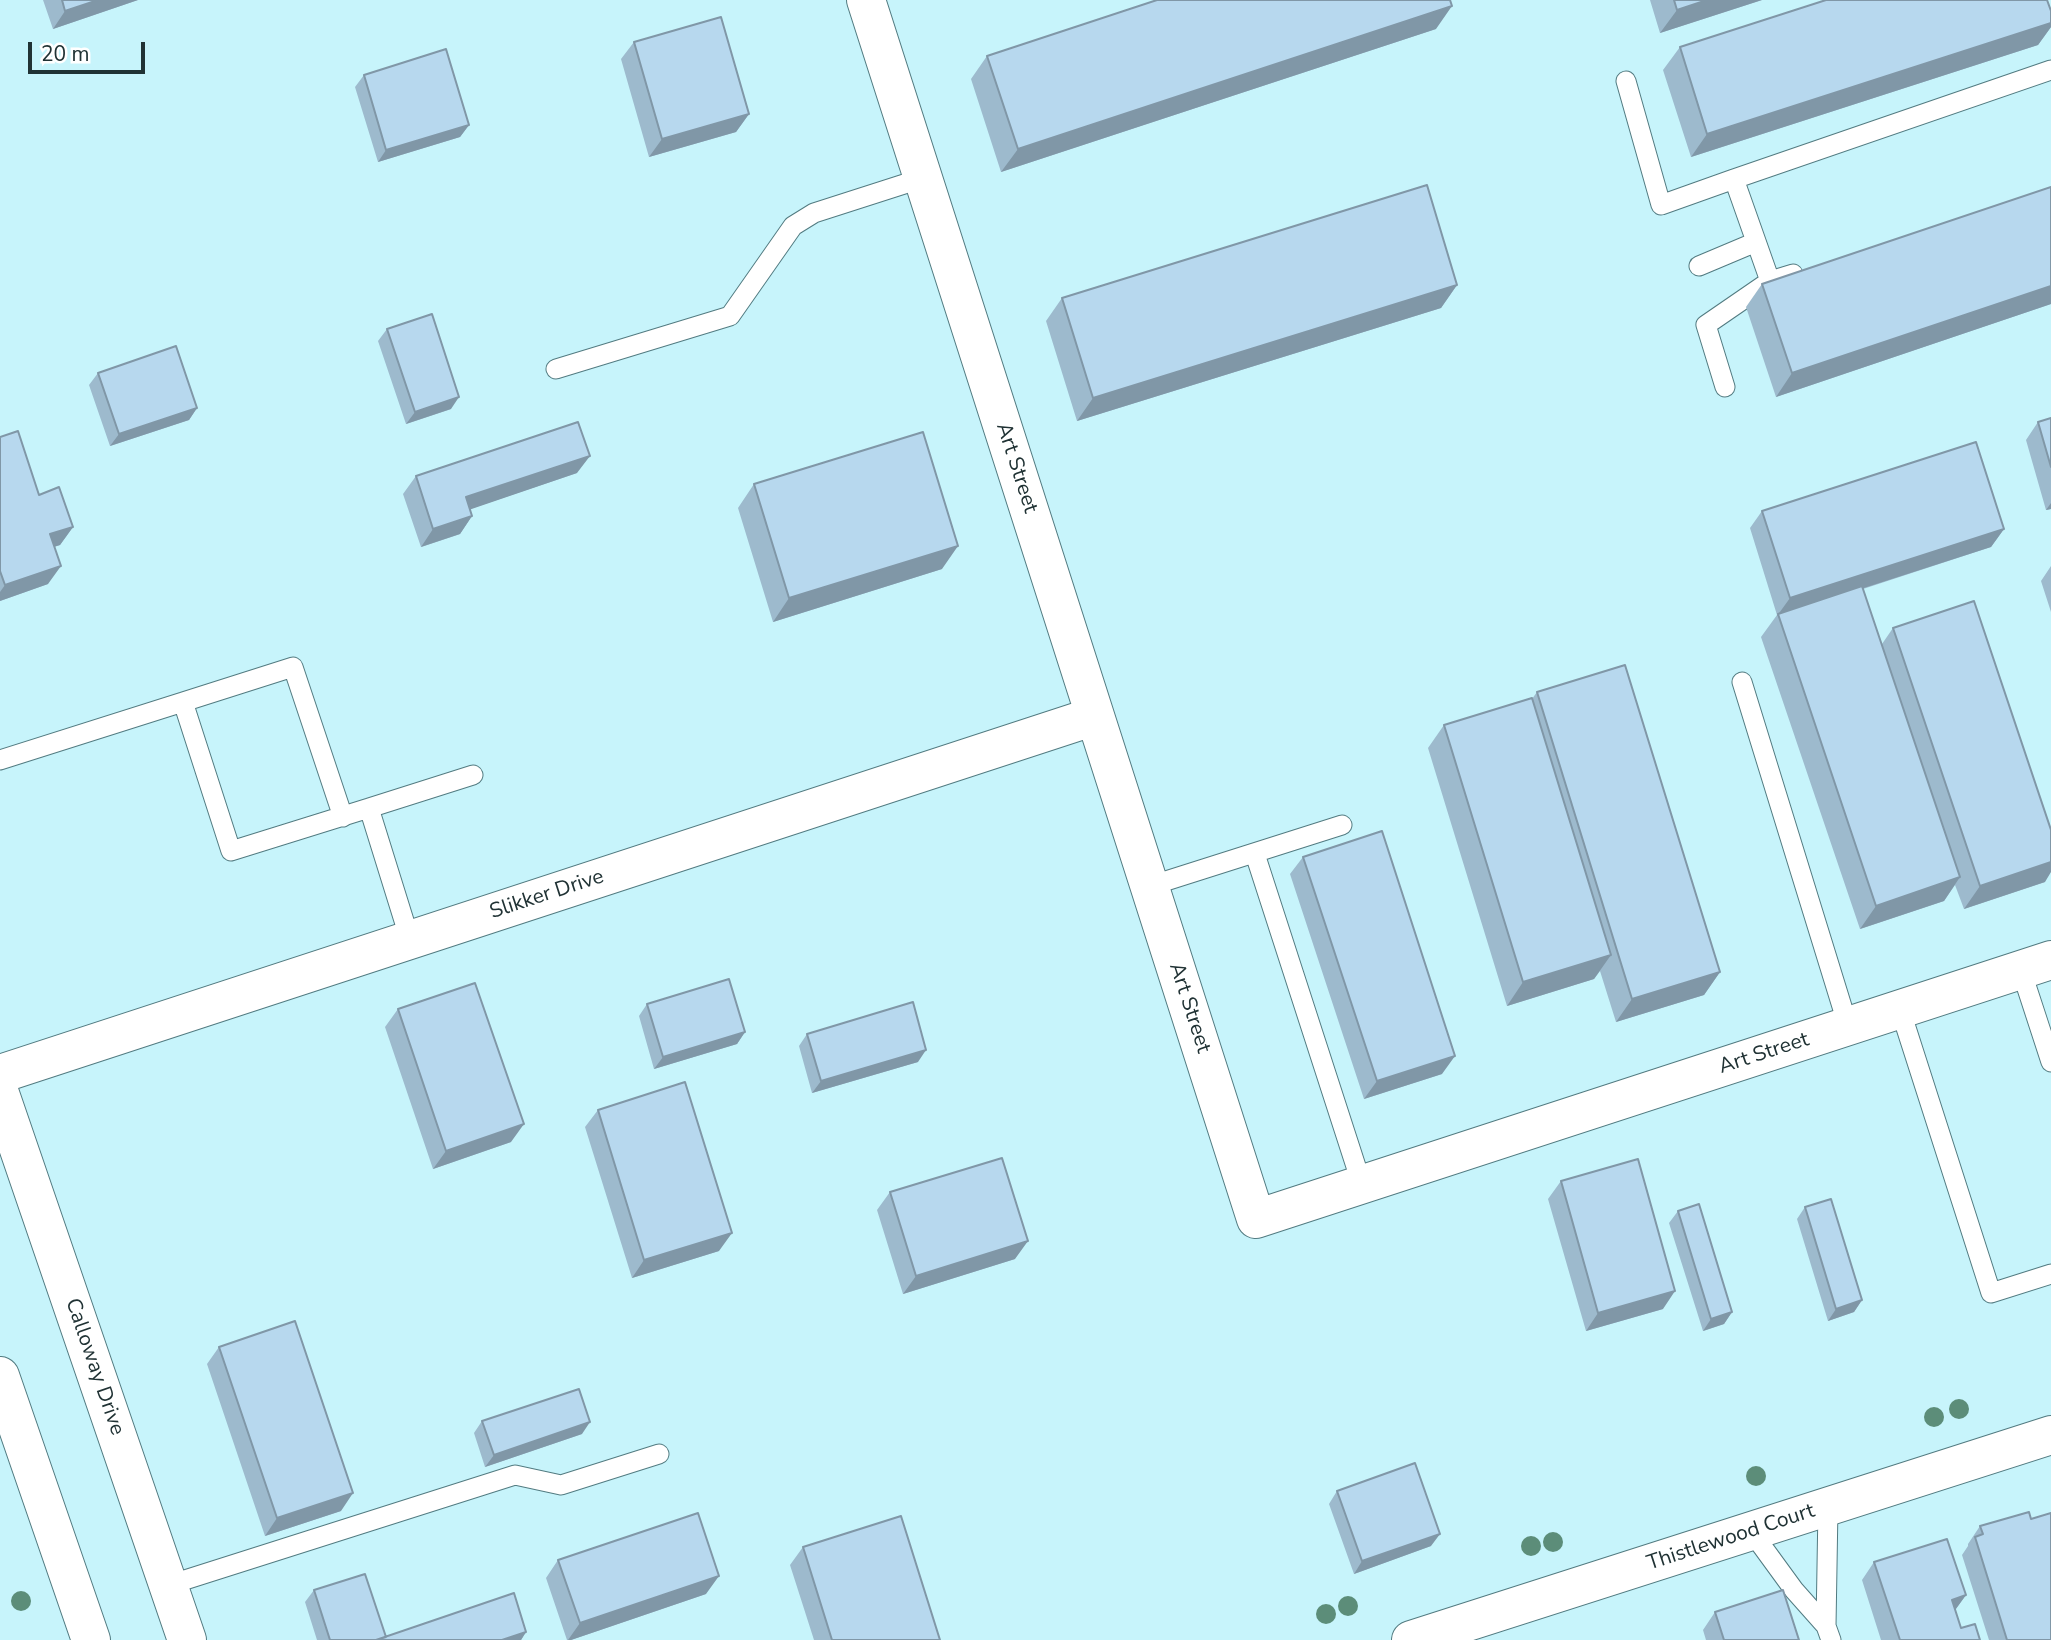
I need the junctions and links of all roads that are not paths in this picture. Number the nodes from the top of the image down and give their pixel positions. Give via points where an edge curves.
1 (866, 0) edge
2 (2051, 70) edge
3 (1626, 80) dead end
4 (923, 178) junction
5 (1734, 179) junction
6 (1756, 242) junction
7 (1699, 266) dead end
8 (1809, 269) edge
9 (1770, 281) junction
10 (556, 369) dead end
11 (1726, 387) dead end
12 (1742, 682) dead end
13 (183, 702) junction
14 (1095, 716) junction
15 (0, 760) edge
16 (473, 775) dead end
17 (369, 808) junction
18 (343, 817) junction
19 (1342, 825) dead end
20 (1255, 854) junction
21 (1150, 886) junction
22 (410, 940) junction
23 (2036, 965) edge
24 (1900, 1009) junction
25 (1848, 1026) junction
26 (2051, 1062) edge
27 (0, 1074) edge
28 (0, 1094) edge
29 (1362, 1185) junction
30 (2051, 1274) edge
31 (0, 1376) edge
32 (2051, 1435) edge
33 (659, 1454) dead end
34 (1828, 1507) junction
35 (1751, 1531) junction
36 (169, 1585) junction
37 (1829, 1633) edge
38 (90, 1640) edge
39 (187, 1640) edge
40 (1411, 1640) edge

1 - 4 street, Art Street
2 - 5 lane
3 - 5 lane via 1661,205
4 - 10 lane via 814,213 793,226 730,316
4 - 14 street, Art Street
5 - 6 lane
6 - 7 lane
6 - 9 lane
8 - 9 lane
9 - 11 lane via 1706,325
12 - 25 lane
13 - 15 lane
13 - 18 lane via 293,667
13 - 18 lane via 230,851
14 - 21 street, Art Street
14 - 22 street, Slikker Drive
16 - 17 lane
17 - 18 lane
17 - 22 lane
19 - 20 lane
20 - 21 lane
20 - 29 lane
21 - 29 street, Art Street via 1256,1219
22 - 27 street, Slikker Drive
23 - 24 street, Art Street
23 - 26 lane
24 - 25 street, Art Street
24 - 30 lane via 1991,1293
25 - 29 street, Art Street
28 - 36 street, Calloway Drive
31 - 38 street
32 - 34 street, Thistlewood Court
33 - 36 lane via 561,1485 515,1475
34 - 35 street, Thistlewood Court
34 - 37 lane
35 - 37 lane
35 - 40 street, Thistlewood Court
36 - 39 street, Calloway Drive

